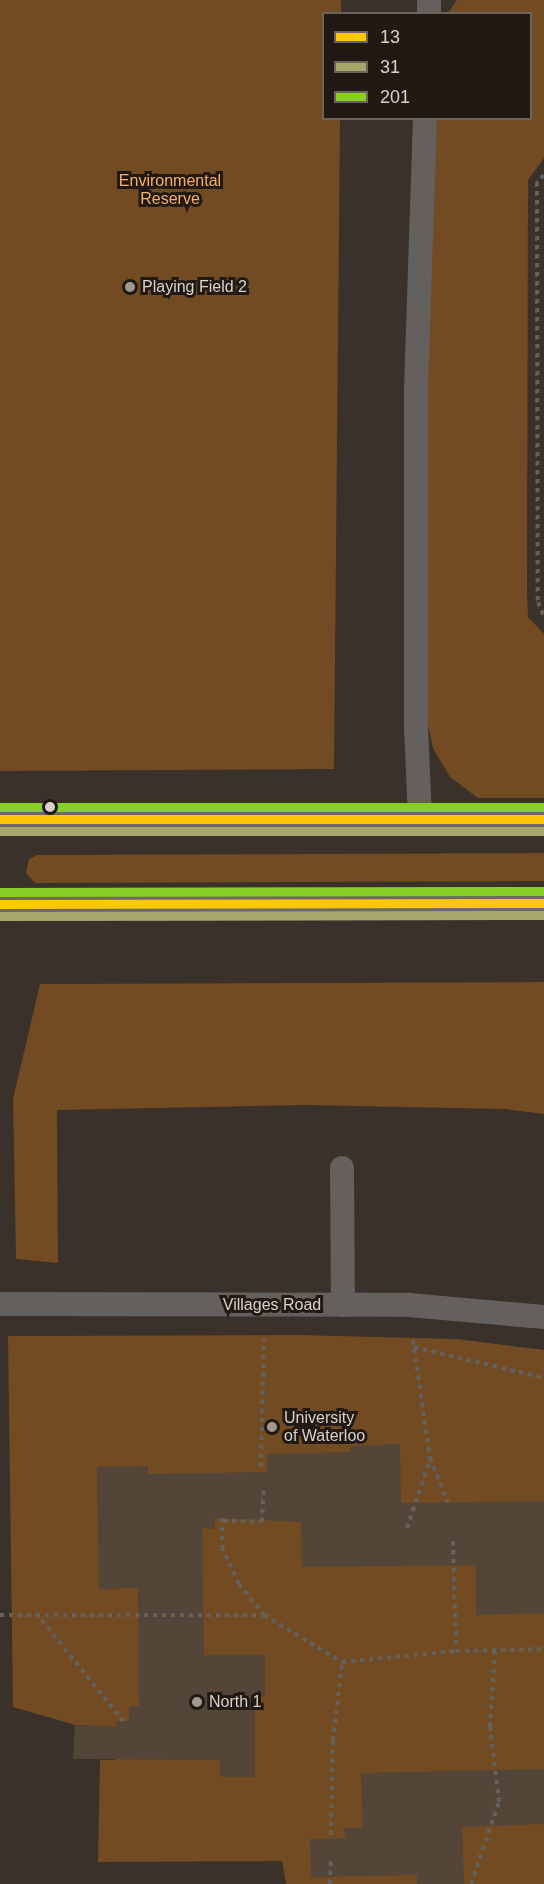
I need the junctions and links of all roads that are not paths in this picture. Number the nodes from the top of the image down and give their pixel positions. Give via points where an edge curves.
1 (425, 120) edge
2 (420, 818) junction
3 (0, 819) edge
4 (544, 819) edge
5 (544, 903) edge
6 (0, 904) edge
7 (342, 1168) dead end
8 (0, 1304) edge
9 (343, 1305) junction
10 (544, 1317) edge

1 - 2 lane via 416,389 416,726
2 - 3 main road
2 - 4 main road
5 - 6 main road
7 - 9 lane
8 - 9 lane, Villages Road
9 - 10 lane, Villages Road via 408,1305

